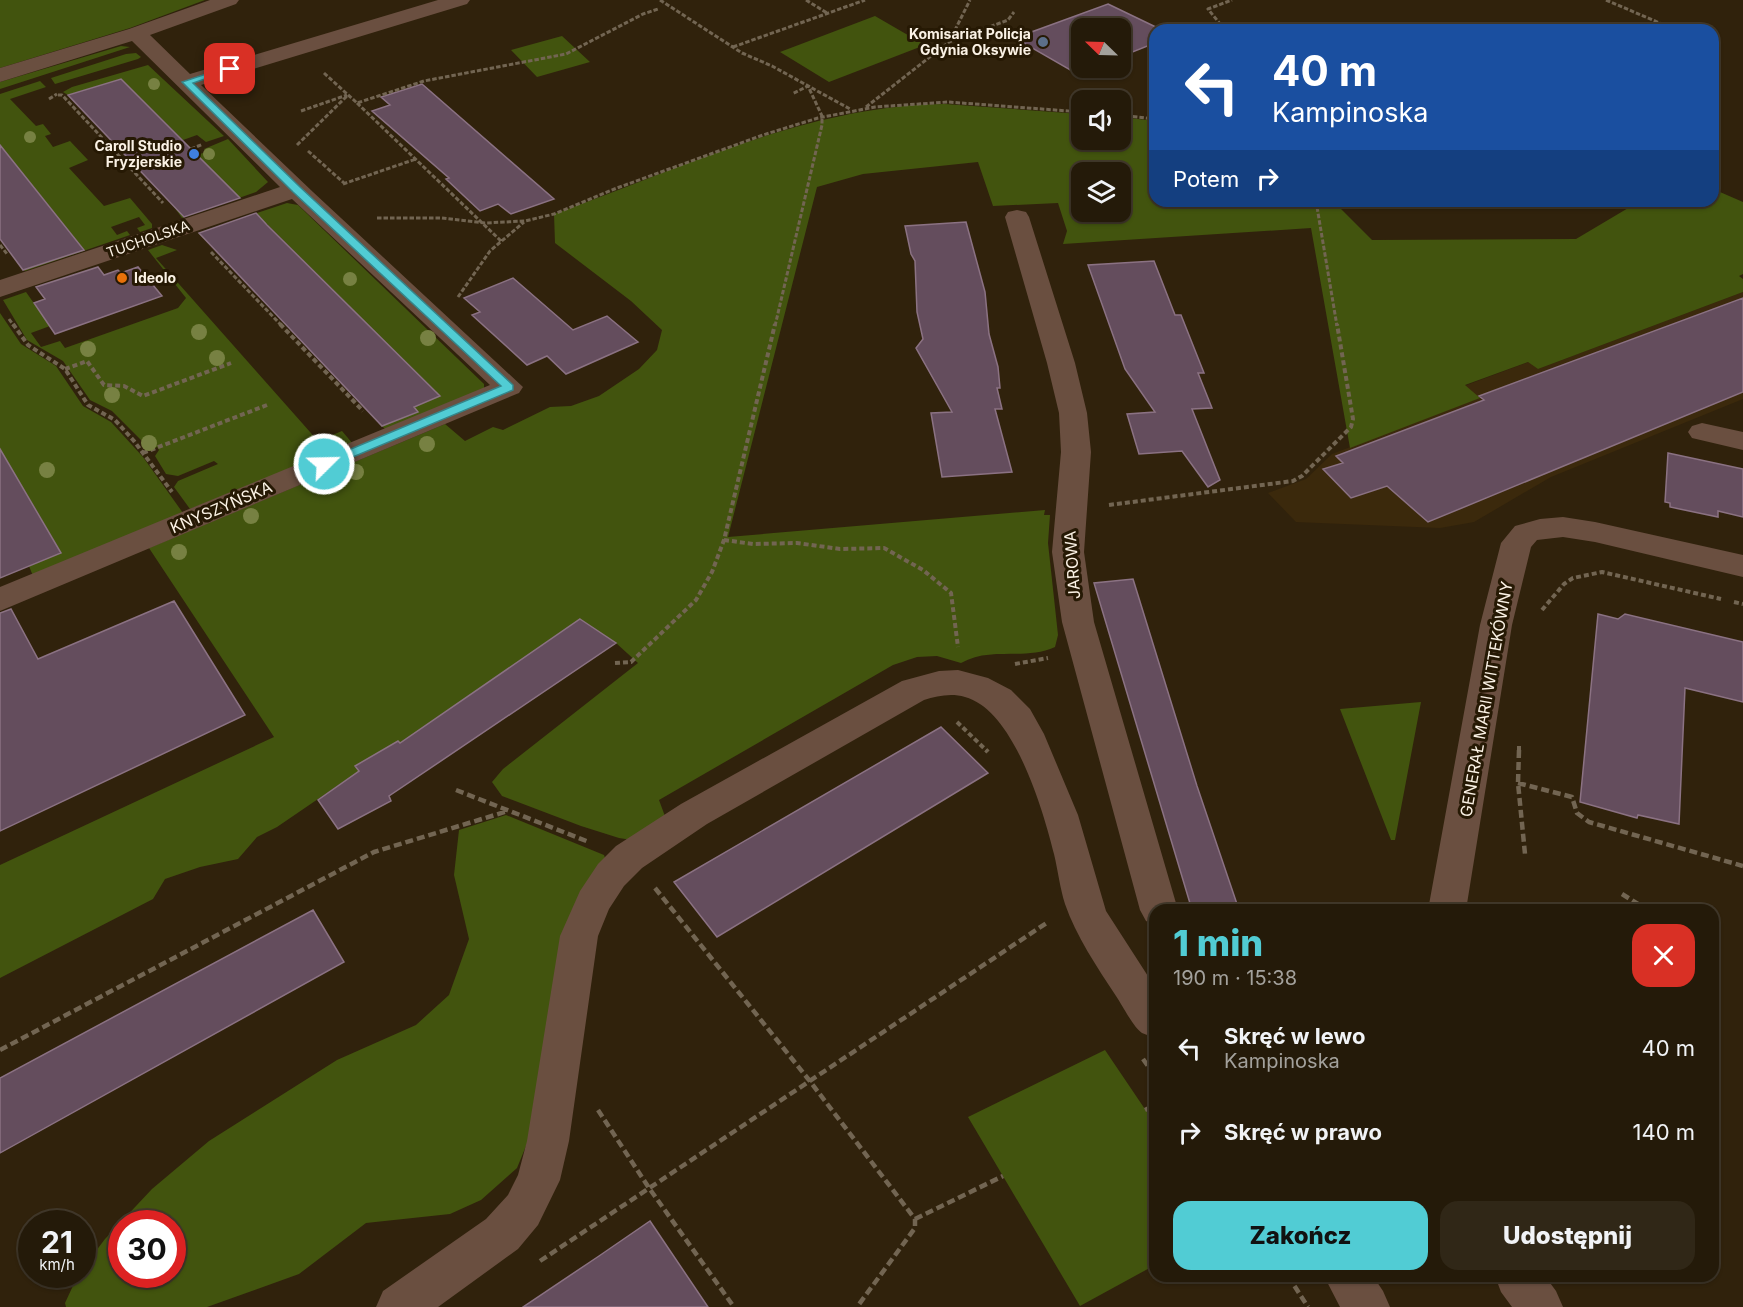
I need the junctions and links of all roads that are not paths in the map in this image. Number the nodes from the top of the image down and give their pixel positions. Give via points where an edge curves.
1 (229, 0) edge
2 (460, 0) edge
3 (136, 33) junction
4 (0, 75) edge
5 (187, 82) junction
6 (300, 193) junction
7 (1017, 217) dead end
8 (0, 289) edge
9 (1702, 432) dead end
10 (1743, 441) edge
11 (1743, 566) edge
12 (0, 600) edge
13 (1157, 904) edge
14 (1448, 904) edge
15 (1149, 1011) edge
16 (1350, 1282) edge
17 (1521, 1282) edge
18 (399, 1307) edge
19 (1367, 1307) edge
20 (1540, 1307) edge

1 - 3 street
2 - 5 street
3 - 4 street
3 - 5 street
5 - 6 street
6 - 8 street, TUCHOLSKA
6 - 12 street, KNYSZYŃSKA via 509,387
7 - 13 street, JAROWA via 1073,413 1076,452 1068,552 1078,622
9 - 10 street
11 - 14 street, GENERAŁ MARII WITTEKÓWNY via 1563,528 1540,528 1526,533 1516,543 1496,625
15 - 18 street via 1086,909 1071,849 1047,780 1020,723 996,698 963,684 943,683 914,690 694,814 638,868 611,875 593,902 579,936 548,1141 538,1180 523,1210 502,1234
16 - 19 street
17 - 20 street

